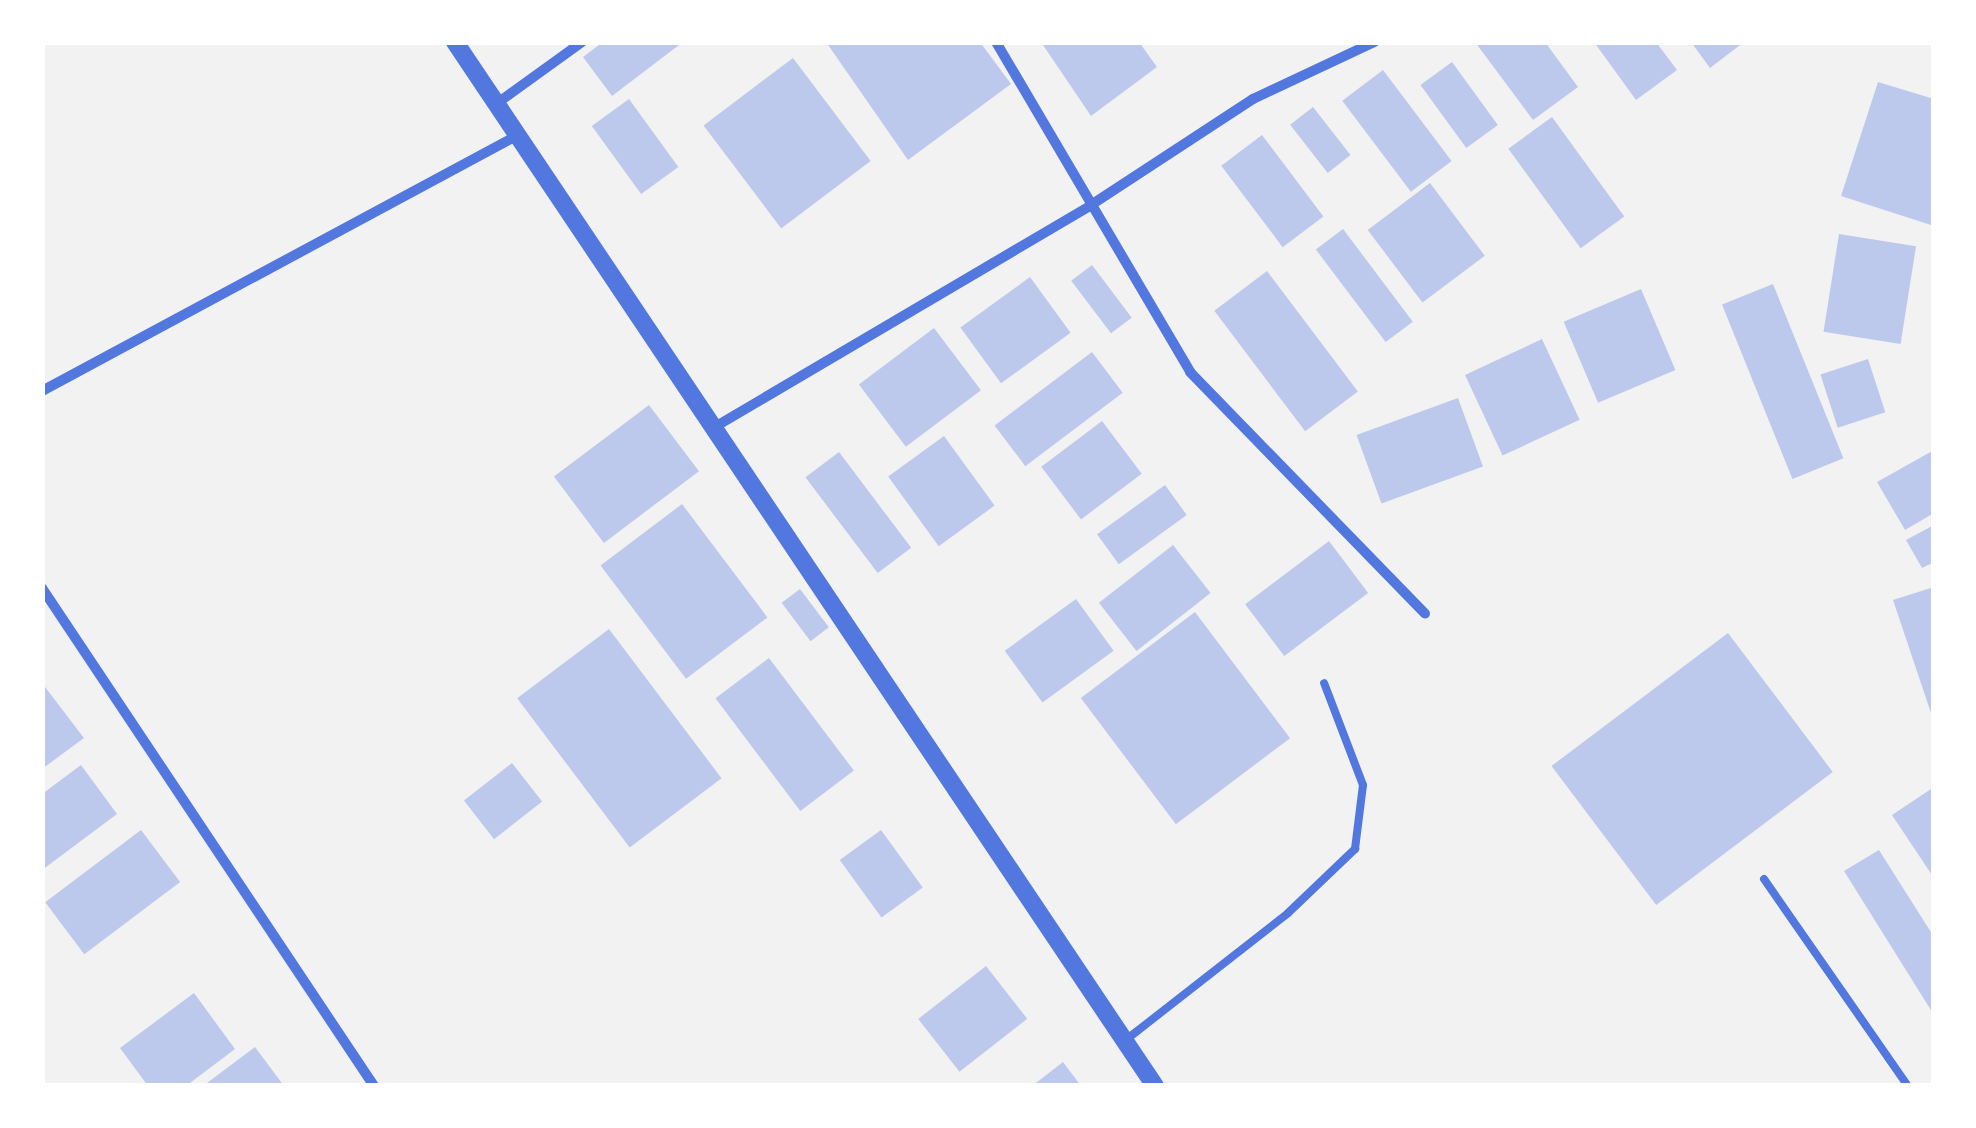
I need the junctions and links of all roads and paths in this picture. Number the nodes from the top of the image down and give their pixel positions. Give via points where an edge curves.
1 (455, 42) edge
2 (582, 42) edge
3 (996, 42) edge
4 (1374, 42) edge
5 (496, 104) junction
6 (518, 135) junction
7 (1091, 205) junction
8 (42, 391) edge
9 (714, 428) junction
10 (42, 588) edge
11 (1425, 614) dead end
12 (1324, 683) dead end
13 (1764, 879) dead end
14 (1125, 1040) junction
15 (374, 1086) edge
16 (1155, 1086) edge
17 (1908, 1086) edge

1 - 5 street
2 - 5 street
3 - 7 street
4 - 7 street via 1253,98
5 - 6 street
6 - 8 street
6 - 9 street
7 - 9 street
7 - 11 street via 1190,372
9 - 14 street
10 - 15 street
12 - 14 lane via 1363,785 1355,849 1288,913
13 - 17 lane
14 - 16 street

